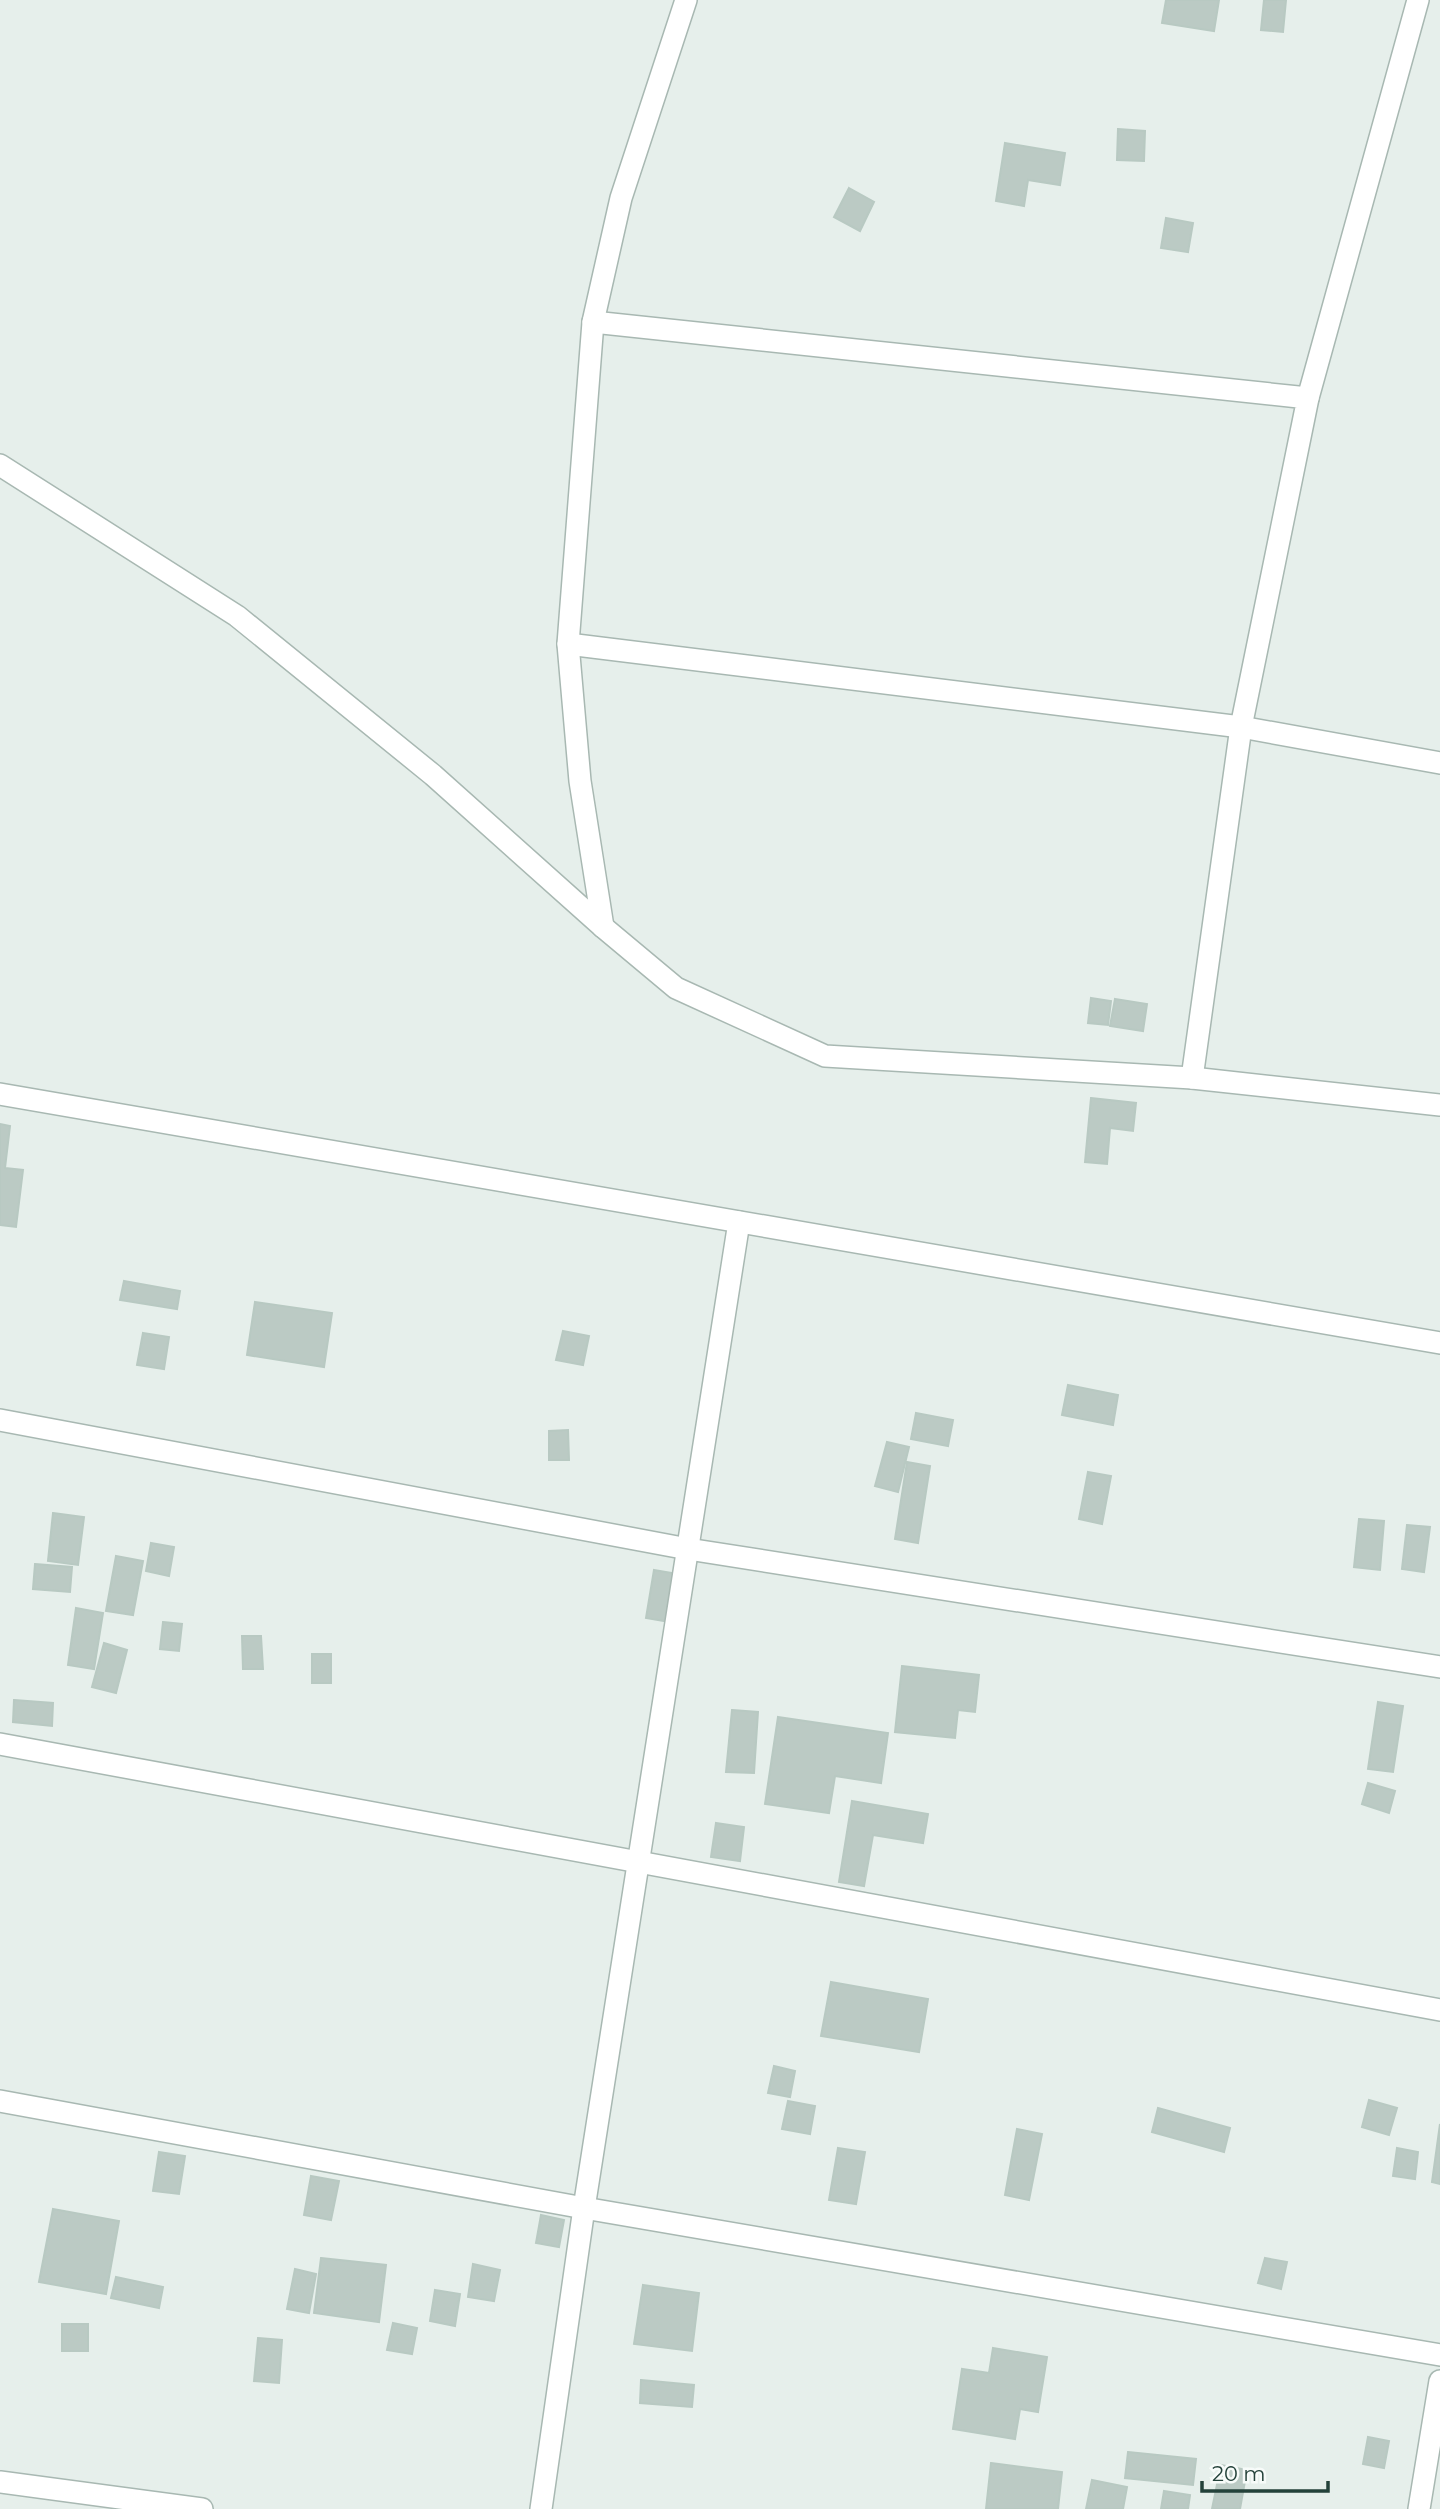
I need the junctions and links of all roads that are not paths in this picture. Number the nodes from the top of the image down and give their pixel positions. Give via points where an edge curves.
1 (686, 0) edge
2 (1418, 0) edge
3 (593, 322) junction
4 (1308, 398) junction
5 (0, 465) edge
6 (568, 644) junction
7 (1241, 727) junction
8 (1440, 763) edge
9 (603, 927) junction
10 (1192, 1079) junction
11 (0, 1094) edge
12 (1440, 1105) edge
13 (738, 1222) junction
14 (1440, 1343) edge
15 (0, 1420) edge
16 (688, 1549) junction
17 (1440, 1667) edge
18 (0, 1745) edge
19 (638, 1862) junction
20 (1440, 2010) edge
21 (0, 2101) edge
22 (584, 2208) junction
23 (1440, 2355) edge
24 (1440, 2381) edge
25 (0, 2482) edge
26 (202, 2509) edge
27 (541, 2509) edge
28 (1419, 2509) edge

1 - 3 street via 621,198
2 - 4 street
3 - 4 street
3 - 6 street
4 - 7 street
5 - 9 street via 237,616 433,775
6 - 7 street
6 - 9 street via 580,781
7 - 8 street
7 - 10 street
9 - 10 street via 676,988 825,1056
10 - 12 street
11 - 13 street
13 - 14 street
13 - 16 street
15 - 16 street
16 - 17 street
16 - 19 street
18 - 19 street
19 - 20 street
19 - 22 street
21 - 22 street
22 - 23 street
22 - 27 street
24 - 28 street
25 - 26 street

